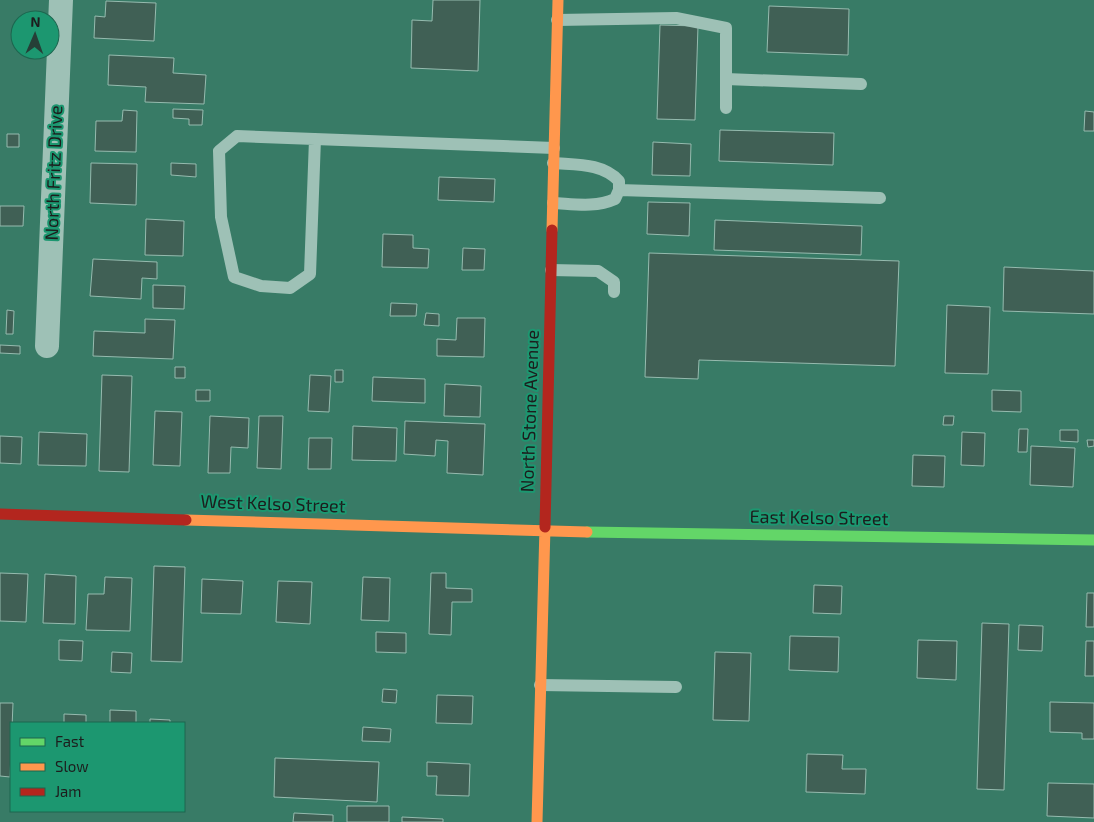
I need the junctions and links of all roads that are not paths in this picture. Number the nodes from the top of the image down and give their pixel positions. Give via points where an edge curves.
1 (61, 0) edge
2 (558, 0) edge
3 (557, 20) junction
4 (726, 78) junction
5 (861, 84) dead end
6 (726, 108) dead end
7 (315, 139) junction
8 (554, 148) junction
9 (553, 163) junction
10 (619, 190) junction
11 (880, 198) dead end
12 (552, 203) junction
13 (551, 270) junction
14 (614, 292) dead end
15 (47, 346) dead end
16 (0, 514) edge
17 (544, 531) junction
18 (1094, 540) edge
19 (540, 685) junction
20 (676, 687) dead end
21 (537, 822) edge

1 - 15 street, North Fritz Drive
2 - 3 street, North Stone Avenue
3 - 4 lane via 676,18 726,28
3 - 8 street, North Stone Avenue
4 - 5 lane
4 - 6 lane
7 - 7 lane via 237,136 218,151 221,218 234,277 261,286 290,288 310,274
7 - 8 lane
8 - 9 street, North Stone Avenue
9 - 10 lane via 597,167 620,181
9 - 12 street, North Stone Avenue
10 - 11 lane
10 - 12 lane via 615,199 604,204
12 - 13 street, North Stone Avenue
13 - 14 lane via 598,270 614,282
13 - 17 street, North Stone Avenue
16 - 17 street, West Kelso Street
17 - 18 street, East Kelso Street
17 - 19 street, North Stone Avenue
19 - 20 lane
19 - 21 street, North Stone Avenue

